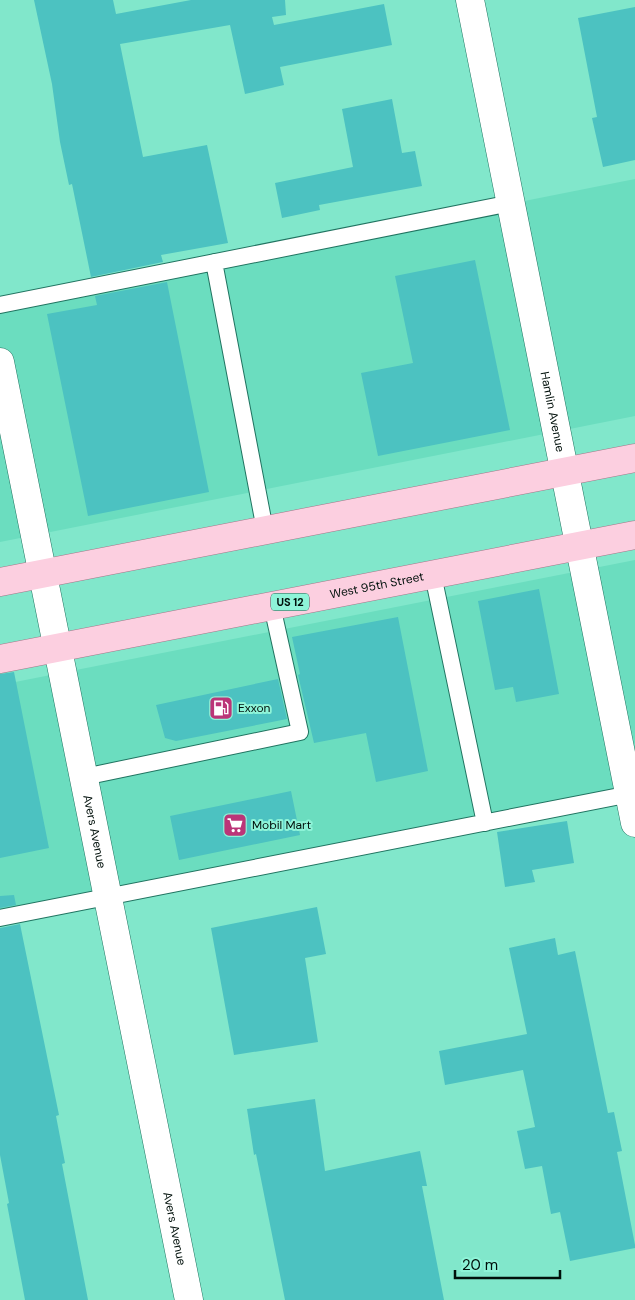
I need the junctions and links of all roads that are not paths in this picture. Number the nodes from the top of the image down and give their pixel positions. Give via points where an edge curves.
1 (470, 0) edge
2 (511, 203) junction
3 (214, 262) junction
4 (0, 305) edge
5 (0, 366) edge
6 (635, 458) edge
7 (564, 472) junction
8 (265, 530) junction
9 (635, 535) edge
10 (579, 546) junction
11 (43, 574) junction
12 (433, 574) junction
13 (0, 582) edge
14 (272, 606) junction
15 (58, 648) junction
16 (0, 659) edge
17 (84, 777) junction
18 (632, 794) edge
19 (485, 823) junction
20 (635, 823) edge
21 (108, 897) junction
22 (0, 918) edge
23 (189, 1300) edge

1 - 2 street, Hamlin Avenue
2 - 3 lane
2 - 7 street, Hamlin Avenue
3 - 4 lane
3 - 8 lane
5 - 11 street, Avers Avenue
6 - 7 main road
7 - 8 main road
7 - 10 street, Hamlin Avenue
8 - 11 main road
9 - 10 main road, West 95th Street / US 12
10 - 12 main road, West 95th Street / US 12
10 - 18 street, Hamlin Avenue
11 - 13 main road
11 - 15 street, Avers Avenue
12 - 14 main road, West 95th Street / US 12
12 - 19 lane
14 - 15 main road, West 95th Street / US 12
14 - 17 lane via 300,732
15 - 16 main road, West 95th Street / US 12
15 - 17 street, Avers Avenue
17 - 21 street, Avers Avenue
18 - 19 lane
18 - 20 street, Hamlin Avenue
19 - 21 lane
21 - 22 lane
21 - 23 street, Avers Avenue

